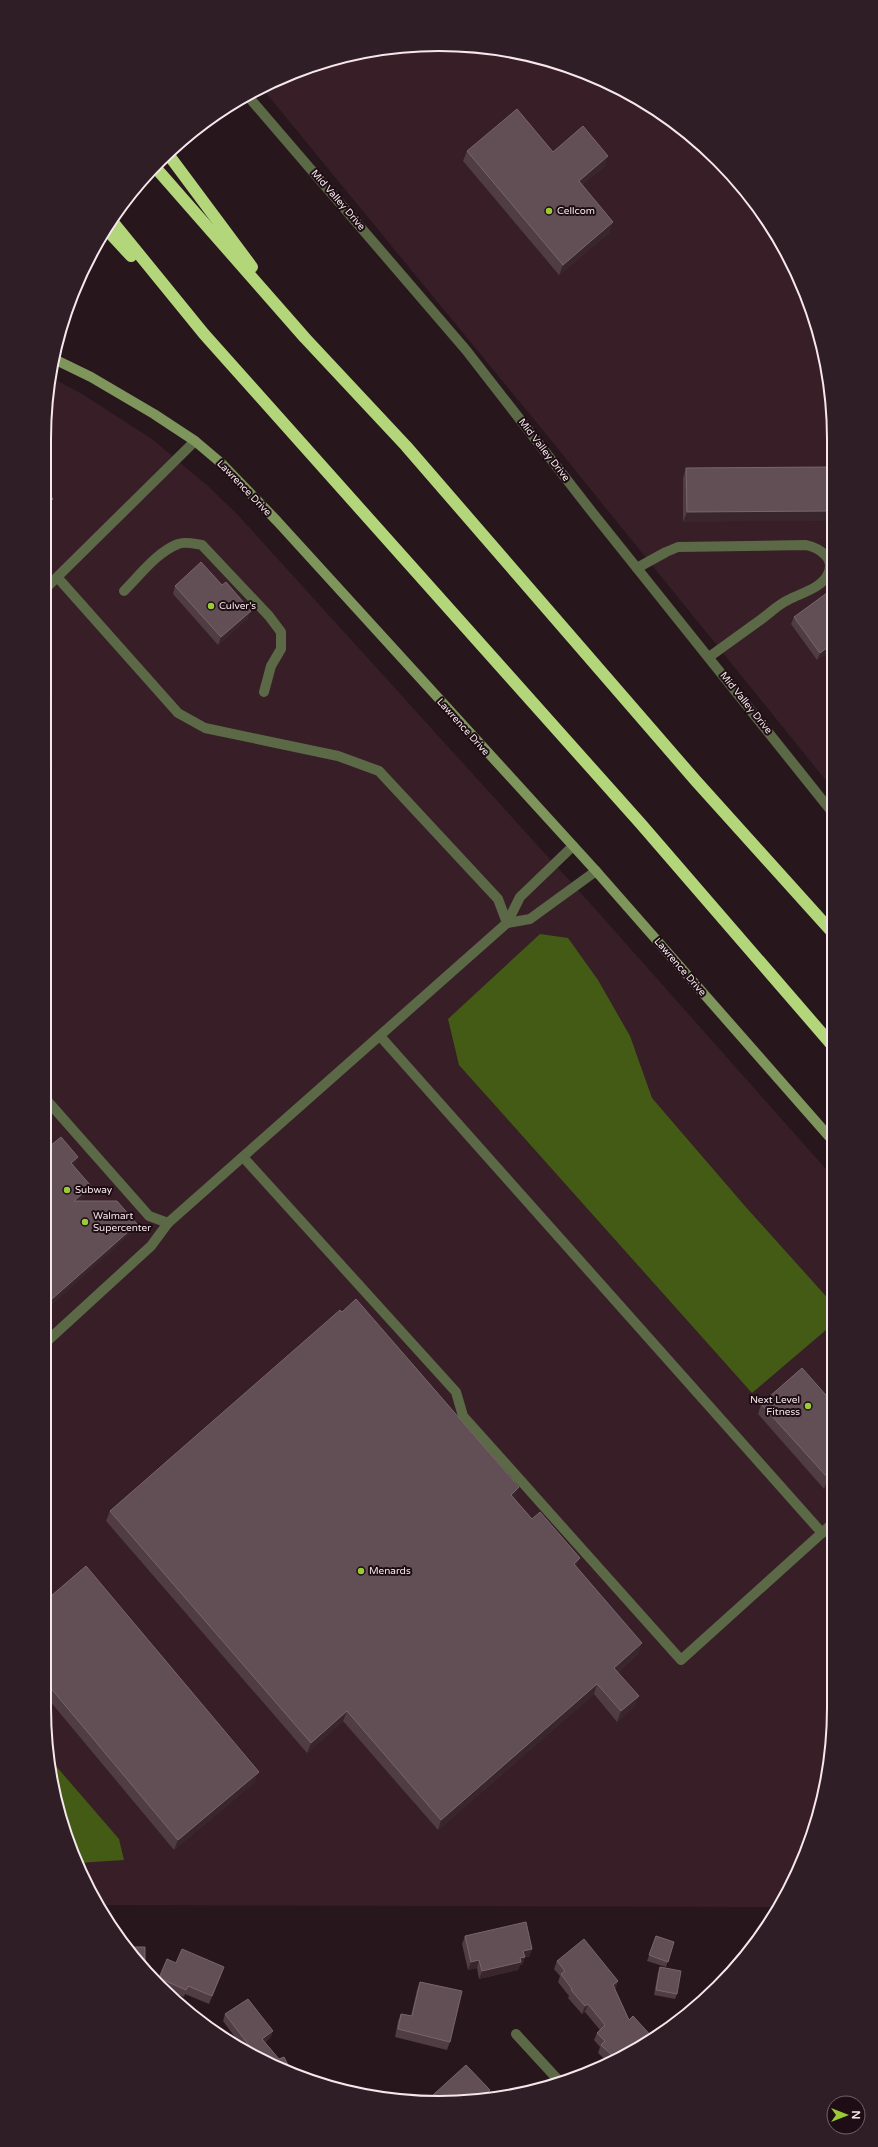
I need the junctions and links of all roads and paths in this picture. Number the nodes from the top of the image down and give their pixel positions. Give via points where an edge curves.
1 (251, 100) edge
2 (171, 159) edge
3 (159, 171) edge
4 (115, 225) edge
5 (110, 233) edge
6 (204, 334) junction
7 (305, 338) junction
8 (58, 361) edge
9 (195, 441) junction
10 (827, 558) edge
11 (637, 568) junction
12 (827, 574) edge
13 (58, 578) junction
14 (51, 584) edge
15 (124, 590) dead end
16 (709, 657) junction
17 (264, 692) dead end
18 (827, 806) edge
19 (573, 846) junction
20 (596, 871) junction
21 (507, 923) junction
22 (827, 926) edge
23 (380, 1036) junction
24 (827, 1039) edge
25 (51, 1105) edge
26 (827, 1135) edge
27 (243, 1157) junction
28 (168, 1223) junction
29 (51, 1338) edge
30 (827, 1528) edge
31 (822, 1533) junction
32 (516, 2034) dead end
33 (556, 2078) edge

1 - 11 street, Mid Valley Drive via 466,350
2 - 7 highway
3 - 7 highway
4 - 6 highway
5 - 6 highway
6 - 24 highway via 641,824
7 - 22 highway via 406,446 691,775
8 - 9 main road, Lawrence Drive via 98,381
9 - 13 street
9 - 19 main road, Lawrence Drive via 277,522
10 - 11 street via 816,547 806,545 678,547
11 - 16 street, Mid Valley Drive
12 - 16 street via 824,580 809,591 787,600
13 - 14 street
13 - 21 street via 178,713 206,728 338,756 379,771 498,898
15 - 17 street via 160,555 178,544 202,545 281,632 281,649 271,666
16 - 18 street, Mid Valley Drive
19 - 20 main road, Lawrence Drive
19 - 21 street via 520,898
20 - 21 street via 530,920
20 - 26 main road, Lawrence Drive
21 - 23 street
23 - 27 street
23 - 31 street
25 - 28 street via 149,1216
27 - 28 street
27 - 31 street via 456,1392 463,1416 681,1660
28 - 29 street via 151,1246
30 - 31 street
32 - 33 street

